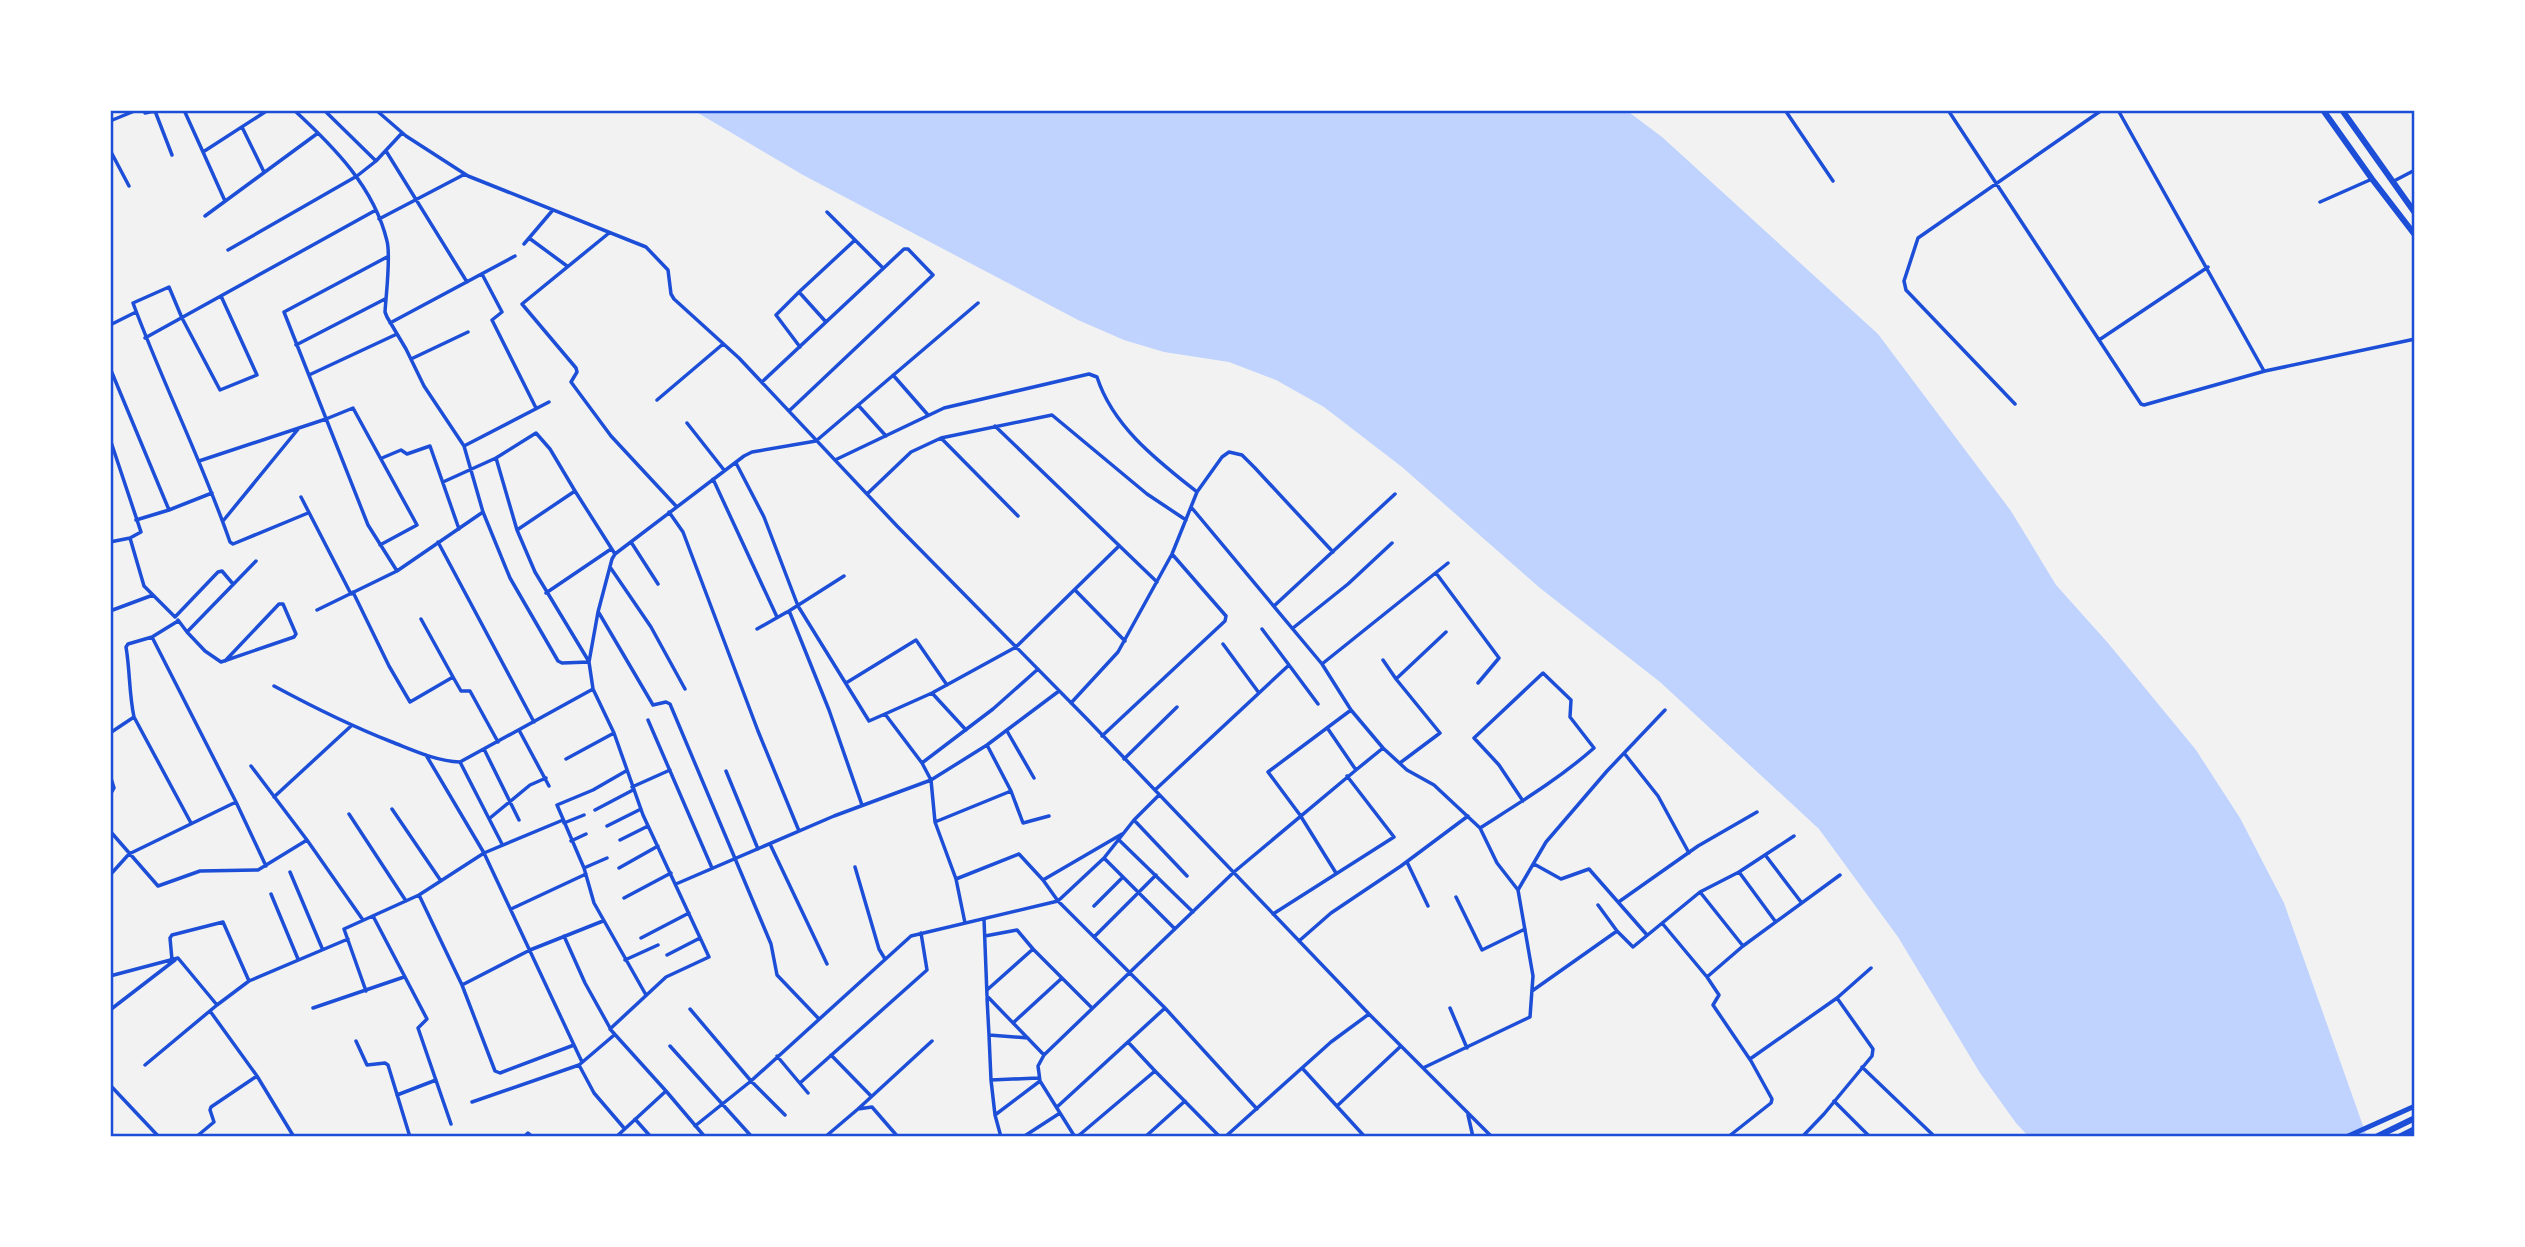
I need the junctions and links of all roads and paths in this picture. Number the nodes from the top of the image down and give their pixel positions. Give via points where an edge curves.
1 (137, 110) edge
2 (144, 110) edge
3 (162, 110) edge
4 (184, 110) edge
5 (268, 110) edge
6 (294, 110) edge
7 (324, 110) edge
8 (376, 110) edge
9 (1785, 110) edge
10 (1948, 110) edge
11 (2102, 110) edge
12 (2118, 110) edge
13 (2323, 110) edge
14 (2342, 110) edge
15 (156, 114) junction
16 (110, 121) edge
17 (242, 127) junction
18 (318, 133) junction
19 (402, 133) junction
20 (110, 150) edge
21 (386, 151) junction
22 (202, 152) junction
23 (172, 155) dead end
24 (376, 161) junction
25 (117, 162) junction
26 (110, 166) edge
27 (2415, 170) edge
28 (264, 172) junction
29 (465, 174) junction
30 (357, 176) junction
31 (2372, 179) junction
32 (1833, 181) dead end
33 (2391, 182) junction
34 (1996, 184) junction
35 (129, 186) dead end
36 (416, 200) junction
37 (225, 201) junction
38 (2320, 202) dead end
39 (376, 210) junction
40 (552, 211) junction
41 (827, 212) dead end
42 (2415, 213) edge
43 (205, 216) dead end
44 (379, 219) junction
45 (610, 233) junction
46 (2415, 235) edge
47 (529, 238) junction
48 (855, 240) junction
49 (524, 244) dead end
50 (228, 250) dead end
51 (515, 256) dead end
52 (387, 257) junction
53 (567, 266) junction
54 (2208, 267) junction
55 (884, 268) junction
56 (482, 274) junction
57 (467, 282) junction
58 (799, 292) junction
59 (221, 296) junction
60 (386, 298) junction
61 (978, 303) dead end
62 (136, 312) junction
63 (181, 318) junction
64 (826, 322) junction
65 (390, 323) junction
66 (110, 325) edge
67 (468, 332) dead end
68 (397, 334) junction
69 (145, 338) junction
70 (2415, 339) edge
71 (2098, 340) junction
72 (723, 344) junction
73 (296, 345) junction
74 (800, 346) junction
75 (411, 359) junction
76 (110, 368) edge
77 (2265, 372) junction
78 (309, 375) junction
79 (893, 375) junction
80 (762, 382) junction
81 (657, 400) dead end
82 (549, 402) dead end
83 (2015, 404) dead end
84 (858, 405) junction
85 (536, 408) junction
86 (789, 411) junction
87 (928, 415) junction
88 (326, 419) junction
89 (687, 422) dead end
90 (995, 425) junction
91 (299, 428) junction
92 (886, 436) junction
93 (941, 438) junction
94 (110, 439) edge
95 (817, 441) junction
96 (464, 446) junction
97 (496, 458) junction
98 (381, 459) junction
99 (835, 460) junction
100 (199, 461) junction
101 (736, 462) junction
102 (472, 470) junction
103 (724, 470) junction
104 (713, 479) junction
105 (443, 482) junction
106 (575, 491) junction
107 (1197, 492) junction
108 (212, 493) junction
109 (867, 494) junction
110 (1395, 494) dead end
111 (301, 496) dead end
112 (677, 506) junction
113 (1191, 507) junction
114 (169, 510) junction
115 (483, 512) junction
116 (669, 512) junction
117 (308, 513) junction
118 (1018, 516) dead end
119 (136, 520) junction
120 (1186, 520) junction
121 (223, 521) junction
122 (459, 528) junction
123 (517, 530) junction
124 (130, 538) junction
125 (110, 542) edge
126 (439, 542) junction
127 (631, 542) junction
128 (1392, 543) dead end
129 (380, 544) junction
130 (1118, 547) junction
131 (611, 549) junction
132 (1333, 552) junction
133 (615, 554) junction
134 (1172, 554) junction
135 (256, 561) dead end
136 (1448, 564) dead end
137 (610, 567) junction
138 (397, 571) junction
139 (1436, 573) junction
140 (844, 576) dead end
141 (1157, 582) junction
142 (233, 584) junction
143 (658, 584) dead end
144 (1076, 591) junction
145 (352, 593) junction
146 (546, 593) junction
147 (153, 595) junction
148 (798, 606) junction
149 (1274, 606) junction
150 (317, 610) dead end
151 (110, 611) edge
152 (597, 612) junction
153 (789, 612) junction
154 (777, 617) junction
155 (177, 619) junction
156 (421, 619) dead end
157 (1293, 628) junction
158 (757, 629) dead end
159 (1262, 629) dead end
160 (187, 632) junction
161 (1446, 632) dead end
162 (152, 637) junction
163 (1125, 640) junction
164 (1223, 644) dead end
165 (1016, 647) junction
166 (1382, 660) dead end
167 (225, 661) junction
168 (589, 662) junction
169 (1322, 664) junction
170 (1289, 665) junction
171 (1038, 669) junction
172 (453, 677) junction
173 (1396, 679) junction
174 (846, 683) junction
175 (1478, 683) dead end
176 (947, 685) junction
177 (274, 686) dead end
178 (593, 688) junction
179 (685, 689) dead end
180 (1059, 691) junction
181 (1259, 692) junction
182 (932, 693) junction
183 (1071, 703) junction
184 (1318, 704) dead end
185 (1177, 707) dead end
186 (1351, 710) junction
187 (1665, 710) dead end
188 (885, 714) junction
189 (134, 717) junction
190 (648, 720) dead end
191 (534, 722) junction
192 (351, 726) junction
193 (1328, 729) junction
194 (519, 730) junction
195 (965, 730) junction
196 (1007, 730) junction
197 (110, 733) edge
198 (614, 733) junction
199 (1102, 736) junction
200 (498, 741) junction
201 (987, 746) junction
202 (1383, 748) junction
203 (484, 749) junction
204 (1624, 753) junction
205 (425, 755) junction
206 (566, 759) dead end
207 (1124, 759) junction
208 (460, 762) junction
209 (922, 763) junction
210 (1399, 763) junction
211 (251, 766) dead end
212 (670, 770) junction
213 (1356, 770) junction
214 (626, 771) junction
215 (726, 771) dead end
216 (110, 775) edge
217 (1347, 776) junction
218 (546, 778) junction
219 (1034, 778) dead end
220 (932, 780) junction
221 (549, 786) dead end
222 (633, 789) junction
223 (1154, 790) junction
224 (1011, 791) junction
225 (110, 795) edge
226 (1159, 795) junction
227 (274, 797) junction
228 (1523, 801) junction
229 (236, 802) junction
230 (510, 802) junction
231 (862, 805) junction
232 (641, 808) junction
233 (392, 809) dead end
234 (595, 810) dead end
235 (1758, 812) dead end
236 (349, 814) dead end
237 (584, 815) dead end
238 (1300, 815) junction
239 (1048, 816) dead end
240 (1468, 816) junction
241 (490, 818) junction
242 (519, 820) dead end
243 (1133, 820) junction
244 (563, 821) junction
245 (935, 822) junction
246 (191, 824) junction
247 (607, 826) dead end
248 (648, 826) junction
249 (1480, 828) junction
250 (110, 831) edge
251 (799, 831) junction
252 (586, 834) dead end
253 (1122, 834) junction
254 (1794, 836) dead end
255 (1118, 839) junction
256 (307, 840) junction
257 (620, 840) dead end
258 (571, 841) junction
259 (770, 844) junction
260 (502, 845) junction
261 (658, 846) junction
262 (758, 849) junction
263 (484, 853) junction
264 (1689, 853) junction
265 (129, 854) junction
266 (1766, 856) junction
267 (607, 858) dead end
268 (1104, 858) junction
269 (734, 859) junction
270 (1407, 862) junction
271 (1534, 863) junction
272 (266, 866) junction
273 (855, 867) dead end
274 (584, 868) junction
275 (620, 868) dead end
276 (712, 868) junction
277 (290, 872) dead end
278 (671, 873) junction
279 (1234, 873) junction
280 (1336, 873) junction
281 (1739, 873) junction
282 (586, 874) junction
283 (110, 875) edge
284 (1156, 875) junction
285 (1187, 876) dead end
286 (1840, 876) dead end
287 (1123, 877) junction
288 (956, 879) junction
289 (1043, 880) junction
290 (441, 881) junction
291 (676, 884) junction
292 (1518, 890) junction
293 (1139, 892) junction
294 (1700, 892) junction
295 (271, 894) dead end
296 (419, 895) junction
297 (624, 898) dead end
298 (1456, 898) dead end
299 (405, 901) junction
300 (1058, 901) junction
301 (1620, 901) junction
302 (1801, 902) junction
303 (1598, 905) dead end
304 (1094, 906) dead end
305 (1428, 906) dead end
306 (511, 909) junction
307 (1193, 912) junction
308 (689, 913) junction
309 (1273, 914) junction
310 (373, 916) junction
311 (984, 918) junction
312 (363, 920) junction
313 (604, 920) junction
314 (1775, 922) junction
315 (965, 923) junction
316 (1662, 923) junction
317 (1175, 929) junction
318 (1525, 929) junction
319 (1617, 931) junction
320 (921, 933) junction
321 (1647, 935) junction
322 (564, 936) junction
323 (985, 936) junction
324 (1094, 937) junction
325 (641, 938) dead end
326 (700, 938) junction
327 (348, 939) junction
328 (1299, 941) junction
329 (659, 945) dead end
330 (1743, 946) junction
331 (322, 948) junction
332 (1033, 948) junction
333 (530, 950) junction
334 (667, 955) dead end
335 (178, 958) junction
336 (299, 959) junction
337 (172, 960) junction
338 (625, 960) junction
339 (885, 960) junction
340 (827, 964) dead end
341 (1871, 968) dead end
342 (1130, 972) junction
343 (110, 976) edge
344 (404, 977) junction
345 (1062, 978) junction
346 (1707, 978) junction
347 (249, 981) junction
348 (462, 985) junction
349 (366, 991) junction
350 (1532, 991) junction
351 (987, 993) junction
352 (646, 995) junction
353 (1836, 998) junction
354 (217, 1005) junction
355 (313, 1008) dead end
356 (1092, 1008) junction
357 (1164, 1008) junction
358 (1450, 1008) dead end
359 (690, 1009) dead end
360 (110, 1010) edge
361 (211, 1011) junction
362 (1369, 1014) junction
363 (819, 1019) junction
364 (1013, 1023) junction
365 (610, 1029) junction
366 (614, 1035) junction
367 (989, 1035) junction
368 (1028, 1038) junction
369 (356, 1041) dead end
370 (932, 1041) dead end
371 (1127, 1042) junction
372 (574, 1045) junction
373 (670, 1046) dead end
374 (1401, 1046) junction
375 (1466, 1048) junction
376 (831, 1055) junction
377 (1044, 1055) junction
378 (777, 1056) junction
379 (1750, 1059) junction
380 (580, 1064) junction
381 (145, 1065) dead end
382 (1423, 1068) junction
383 (1862, 1068) junction
384 (1303, 1069) junction
385 (1155, 1071) junction
386 (257, 1076) junction
387 (1039, 1079) junction
388 (436, 1080) junction
389 (991, 1080) junction
390 (751, 1081) junction
391 (800, 1083) junction
392 (110, 1085) edge
393 (666, 1091) junction
394 (808, 1093) dead end
395 (397, 1095) junction
396 (871, 1096) junction
397 (1185, 1101) junction
398 (1834, 1101) junction
399 (472, 1102) dead end
400 (721, 1104) junction
401 (1337, 1106) junction
402 (2415, 1106) edge
403 (1057, 1107) junction
404 (858, 1109) junction
405 (1257, 1109) junction
406 (1060, 1113) junction
407 (1468, 1114) junction
408 (785, 1115) dead end
409 (995, 1115) junction
410 (2415, 1118) edge
411 (635, 1119) junction
412 (451, 1124) dead end
413 (695, 1126) junction
414 (625, 1129) junction
415 (2415, 1129) edge
416 (1934, 1136) edge
417 (159, 1137) edge
418 (196, 1137) edge
419 (294, 1137) edge
420 (410, 1137) edge
421 (524, 1137) edge
422 (533, 1137) edge
423 (616, 1137) edge
424 (651, 1137) edge
425 (705, 1137) edge
426 (752, 1137) edge
427 (825, 1137) edge
428 (898, 1137) edge
429 (1001, 1137) edge
430 (1023, 1137) edge
431 (1076, 1137) edge
432 (1145, 1137) edge
433 (1220, 1137) edge
434 (1226, 1137) edge
435 (1365, 1137) edge
436 (1473, 1137) edge
437 (1492, 1137) edge
438 (1728, 1137) edge
439 (1802, 1137) edge
440 (1870, 1137) edge
441 (2346, 1137) edge
442 (2376, 1137) edge
443 (2399, 1137) edge

1 - 16 street
2 - 15 street
3 - 15 street
4 - 22 street
5 - 17 street
6 - 18 street
7 - 24 street
8 - 19 street
9 - 32 street
10 - 34 street
11 - 34 street
12 - 54 street
13 - 31 highway
14 - 33 highway
15 - 23 street
17 - 22 street
17 - 28 street
18 - 28 street
18 - 30 street
19 - 21 street
19 - 29 street
20 - 25 street
21 - 24 street
21 - 36 street
22 - 37 street
24 - 30 street
25 - 26 street
25 - 35 street
27 - 33 street
28 - 37 street
29 - 36 street
29 - 40 street
30 - 39 street
30 - 50 street
31 - 38 street
31 - 46 highway
33 - 42 highway
34 - 71 street
34 - 83 street via 1918,238 1903,286
36 - 44 street
36 - 57 street
37 - 43 street
39 - 44 street
39 - 59 street
40 - 45 street
40 - 47 street
41 - 48 street
44 - 52 street
45 - 53 street
45 - 72 street via 646,247 668,270 674,299
47 - 49 street
47 - 53 street
48 - 55 street
48 - 58 street
51 - 56 street
52 - 60 street
52 - 73 street via 285,310
53 - 112 street via 523,306 576,368 571,382 601,424
54 - 71 street
54 - 77 street
55 - 64 street
55 - 86 street via 905,248 933,275
56 - 57 street
56 - 85 street via 502,312 492,320
57 - 65 street
58 - 64 street
58 - 74 street via 776,316
59 - 63 street
59 - 63 street via 256,375 219,390
60 - 65 street
60 - 73 street
61 - 79 street
62 - 63 street via 134,302 169,287
62 - 66 street
62 - 69 street
63 - 69 street
64 - 74 street
65 - 68 street
67 - 75 street
68 - 75 street
68 - 78 street
69 - 100 street
70 - 77 street
71 - 77 street via 2144,405
72 - 80 street
72 - 81 street
73 - 78 street
74 - 80 street
75 - 96 street
76 - 114 street
78 - 88 street
79 - 84 street
79 - 87 street
80 - 86 street
82 - 85 street
84 - 92 street
84 - 95 street
85 - 96 street
86 - 95 street
87 - 92 street
87 - 107 street via 1094,375 1141,445
88 - 91 street
88 - 98 street via 353,408
88 - 129 street
89 - 103 street
90 - 93 street
90 - 120 street via 1055,416 1147,495
90 - 130 street
91 - 100 street
91 - 121 street
92 - 99 street
93 - 109 street via 911,452
93 - 118 street
94 - 119 street
95 - 99 street
95 - 101 street via 752,452
96 - 102 street
97 - 102 street
97 - 106 street via 538,434
97 - 123 street
98 - 105 street via 429,445
98 - 129 street via 416,525
99 - 109 street
100 - 108 street
101 - 103 street
101 - 148 street via 765,517
102 - 105 street
102 - 115 street
103 - 104 street
104 - 112 street
104 - 154 street
105 - 122 street
106 - 123 street
106 - 131 street
107 - 113 street
107 - 132 street via 1226,454 1242,455
108 - 114 street
108 - 121 street
109 - 165 street
110 - 132 street
111 - 117 street
112 - 116 street
113 - 120 street
113 - 149 street
114 - 119 street
115 - 122 street
115 - 168 street via 510,578 558,661
116 - 127 street
116 - 251 street via 683,532
117 - 121 street via 233,544
117 - 145 street
119 - 124 street via 140,534
120 - 134 street
122 - 126 street
123 - 146 street
124 - 125 street
124 - 147 street via 144,586
126 - 138 street
126 - 191 street
127 - 133 street
127 - 143 street
128 - 157 street
129 - 138 street
130 - 141 street
130 - 144 street
131 - 133 street
131 - 146 street
132 - 149 street
133 - 137 street
134 - 141 street
134 - 199 street via 1226,616 1225,621
135 - 142 street
136 - 139 street
137 - 152 street
137 - 179 street via 651,627
138 - 145 street
139 - 169 street
139 - 175 street via 1499,658
140 - 148 street
141 - 163 street
142 - 155 street via 218,572
142 - 160 street
144 - 163 street
144 - 165 street
145 - 150 street
145 - 172 street via 410,702
146 - 168 street
147 - 151 street
147 - 155 street
148 - 153 street
148 - 174 street
149 - 157 street
152 - 168 street
152 - 269 street via 653,705 670,704
153 - 154 street
153 - 231 street via 830,710
154 - 158 street
155 - 160 street
155 - 162 street
156 - 172 street
157 - 169 street
159 - 170 street
160 - 167 street via 217,662
161 - 173 street
162 - 189 street via 126,647
162 - 229 street
163 - 183 street
164 - 181 street
165 - 171 street
165 - 176 street
166 - 173 street
167 - 167 street via 294,637 283,604 279,604
168 - 178 street
169 - 186 street
170 - 181 street
170 - 184 street
171 - 180 street
171 - 195 street
172 - 200 street via 461,691 470,691
173 - 210 street via 1440,733
174 - 176 street via 916,640
174 - 188 street via 869,721
176 - 182 street
177 - 192 street
178 - 191 street
178 - 198 street
180 - 183 street
180 - 196 street
181 - 223 street
182 - 188 street
182 - 195 street
183 - 199 street
185 - 207 street
186 - 193 street
186 - 202 street
187 - 204 street
188 - 209 street
189 - 197 street
189 - 246 street
190 - 212 street
191 - 194 street
192 - 205 street
192 - 227 street
193 - 213 street
193 - 238 street via 1268,772
194 - 200 street
194 - 218 street
195 - 209 street
196 - 201 street
196 - 219 street
198 - 206 street
198 - 214 street
199 - 207 street
200 - 203 street
201 - 220 street
201 - 224 street
202 - 210 street
202 - 213 street
203 - 208 street
203 - 230 street
204 - 264 street via 1658,796
204 - 271 street via 1546,842
205 - 208 street
205 - 263 street
207 - 223 street
208 - 241 street
209 - 220 street
210 - 240 street via 1434,785
211 - 227 street
212 - 222 street
212 - 276 street
213 - 217 street
214 - 222 street
214 - 244 street via 557,806
215 - 262 street
216 - 225 street via 114,788
217 - 238 street
217 - 280 street via 1394,837
218 - 221 street
218 - 230 street
220 - 231 street
220 - 245 street
222 - 232 street
222 - 234 street
223 - 226 street
224 - 239 street via 1023,822
224 - 245 street
226 - 243 street
226 - 279 street
227 - 256 street
228 - 228 street via 1594,748 1570,717 1571,700 1544,673 1474,738
228 - 249 street
229 - 246 street
229 - 272 street
230 - 241 street
230 - 242 street
231 - 251 street
232 - 247 street
232 - 248 street
233 - 290 street
235 - 264 street
236 - 299 street
237 - 244 street
238 - 279 street
238 - 280 street
240 - 249 street
240 - 270 street
241 - 260 street
243 - 253 street
243 - 285 street
244 - 258 street
244 - 260 street
245 - 288 street
246 - 265 street
248 - 257 street
248 - 261 street
249 - 292 street via 1497,863
250 - 265 street
251 - 259 street
252 - 258 street
253 - 255 street
253 - 289 street
254 - 266 street
255 - 268 street
255 - 284 street
256 - 272 street
256 - 312 street
258 - 274 street
259 - 262 street
259 - 340 street
260 - 263 street
261 - 275 street
261 - 278 street
262 - 269 street
263 - 290 street
263 - 306 street
264 - 301 street
265 - 272 street via 158,886 197,871
265 - 283 street
266 - 281 street
266 - 302 street
267 - 274 street
268 - 287 street
268 - 300 street
269 - 276 street
269 - 363 street via 771,944 777,975
270 - 305 street
270 - 328 street via 1331,913
271 - 292 street
271 - 301 street via 1561,880 1589,869
273 - 339 street
274 - 282 street
276 - 291 street
277 - 331 street
278 - 291 street
278 - 297 street
279 - 307 street
279 - 309 street
280 - 309 street
281 - 294 street
281 - 314 street
282 - 306 street
282 - 313 street
284 - 293 street
284 - 307 street
286 - 302 street
287 - 293 street
287 - 304 street
288 - 289 street via 1018,854
288 - 315 street
289 - 300 street
290 - 296 street
291 - 308 street
292 - 318 street
293 - 317 street
293 - 324 street
294 - 316 street
294 - 330 street
295 - 336 street
296 - 299 street
296 - 348 street
298 - 318 street via 1482,950
299 - 310 street
300 - 311 street
300 - 324 street
301 - 321 street
302 - 314 street
303 - 319 street
306 - 333 street
307 - 317 street
308 - 325 street
308 - 326 street
309 - 328 street
310 - 312 street
310 - 344 street
311 - 315 street
311 - 323 street
312 - 327 street via 344,929
313 - 322 street
313 - 338 street
314 - 330 street
315 - 320 street
316 - 321 street
316 - 346 street
317 - 342 street
318 - 350 street
319 - 321 street via 1632,948
319 - 350 street
320 - 339 street via 909,937
320 - 376 street via 927,970
322 - 333 street
322 - 365 street
323 - 332 street via 1017,930
323 - 351 street
324 - 342 street
326 - 334 street
326 - 352 street via 709,957 666,977
327 - 331 street
327 - 349 street
328 - 362 street
329 - 338 street
330 - 346 street
331 - 336 street
332 - 345 street
332 - 351 street
333 - 348 street
333 - 372 street
335 - 337 street
335 - 354 street
335 - 360 street
336 - 347 street
337 - 343 street
337 - 347 street via 172,935 223,922
338 - 352 street
339 - 363 street
341 - 353 street
342 - 356 street
342 - 357 street
344 - 349 street
344 - 388 street via 427,1019 418,1028
345 - 356 street
345 - 364 street
346 - 379 street via 1719,995 1713,1005
347 - 354 street
348 - 372 street via 498,1073
349 - 355 street
350 - 375 street via 1530,1017
351 - 364 street
351 - 367 street
352 - 365 street
353 - 379 street
353 - 383 street via 1873,1049
354 - 361 street
356 - 377 street
357 - 371 street
357 - 405 street
358 - 375 street
359 - 390 street
361 - 381 street
361 - 386 street
362 - 374 street
362 - 384 street
363 - 378 street
364 - 368 street
365 - 366 street
366 - 380 street
366 - 393 street
367 - 368 street
367 - 389 street
368 - 377 street
369 - 395 street via 367,1065 388,1065
370 - 396 street
371 - 385 street
371 - 403 street
372 - 380 street
373 - 400 street
374 - 382 street
374 - 401 street
375 - 382 street
376 - 391 street
376 - 396 street
377 - 387 street via 1038,1066
378 - 390 street
378 - 391 street
379 - 438 street via 1772,1101
380 - 399 street
380 - 414 street via 594,1093
382 - 407 street
383 - 398 street
383 - 416 street
384 - 401 street
384 - 405 street
385 - 397 street
385 - 431 street
386 - 418 street via 211,1107 214,1122
386 - 419 street
387 - 389 street
387 - 403 street
387 - 409 street
388 - 395 street
388 - 412 street
389 - 409 street
390 - 400 street
390 - 408 street
391 - 394 street
392 - 417 street
393 - 411 street
393 - 413 street
395 - 420 street
396 - 404 street
397 - 432 street
397 - 433 street
398 - 439 street
398 - 440 street
400 - 413 street
400 - 426 street
401 - 435 street
402 - 441 main road
403 - 406 street
404 - 427 street
404 - 428 street via 872,1108
405 - 434 street
406 - 430 street
406 - 431 street
407 - 436 street
407 - 437 street
409 - 429 street
410 - 442 highway
411 - 414 street
411 - 424 street
413 - 425 street
414 - 423 street
415 - 443 highway
421 - 422 street via 528,1133

